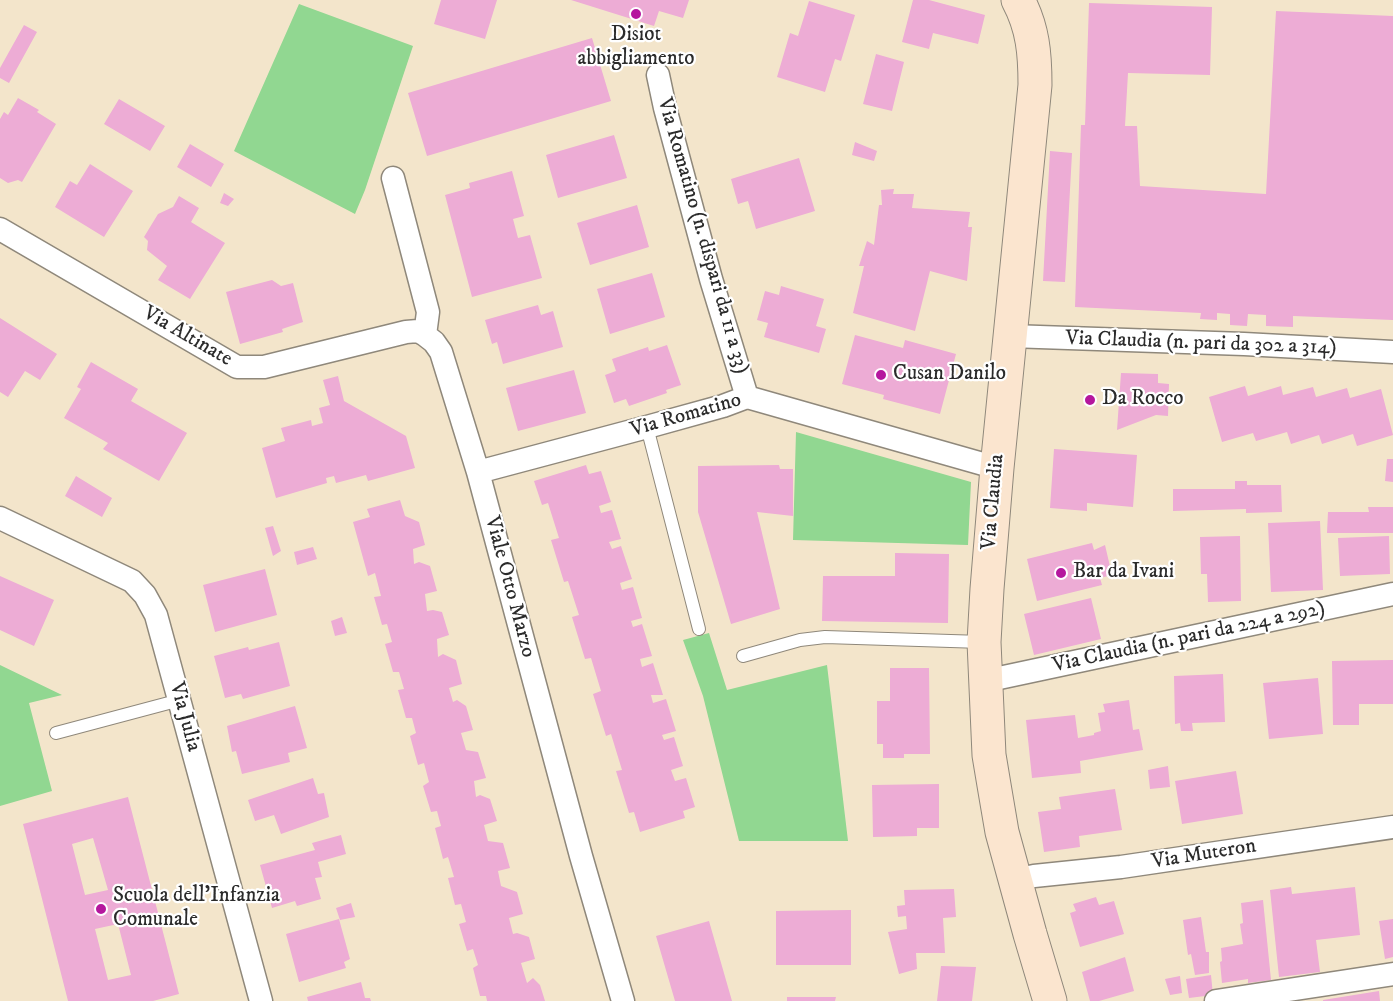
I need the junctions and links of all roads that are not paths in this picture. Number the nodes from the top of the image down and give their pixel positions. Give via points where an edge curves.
1 (1018, 0) edge
2 (658, 75) dead end
3 (393, 178) dead end
4 (0, 229) edge
5 (425, 335) junction
6 (1010, 336) junction
7 (1393, 352) edge
8 (747, 397) junction
9 (647, 427) junction
10 (997, 468) junction
11 (478, 472) junction
12 (0, 518) edge
13 (1393, 594) edge
14 (699, 629) dead end
15 (984, 642) junction
16 (743, 656) dead end
17 (985, 681) junction
18 (180, 700) junction
19 (56, 733) dead end
20 (1393, 827) edge
21 (1015, 880) junction
22 (1393, 974) edge
23 (620, 1000) edge
24 (261, 1001) edge
25 (1050, 1001) edge
26 (1216, 1001) edge

1 - 6 street, Via Claudia via 1032,33 1035,74
2 - 8 street, Via Romatino (n. dispari da 11 a 33) via 711,279
3 - 5 street via 428,312
4 - 5 street, Via Altinate via 237,367 264,368 406,333 418,331
5 - 11 street, Viale Otto Marzo via 441,352
6 - 7 street, Via Claudia (n. pari da 302 a 314)
6 - 10 street, Via Claudia
8 - 9 street, Via Romatino
8 - 10 street, Via Romatino
9 - 11 street, Via Romatino
9 - 14 lane
10 - 15 street, Via Claudia
11 - 23 street, Viale Otto Marzo
12 - 18 street, Via Julia via 132,581 146,595 156,615
13 - 17 street, Via Claudia (n. pari da 224 a 292)
15 - 16 lane via 825,637
15 - 17 street, Via Claudia
17 - 21 street, Via Claudia via 989,755
18 - 19 lane
18 - 24 street, Via Julia
20 - 21 street, Via Muteron
21 - 25 street, Via Claudia
22 - 26 street

